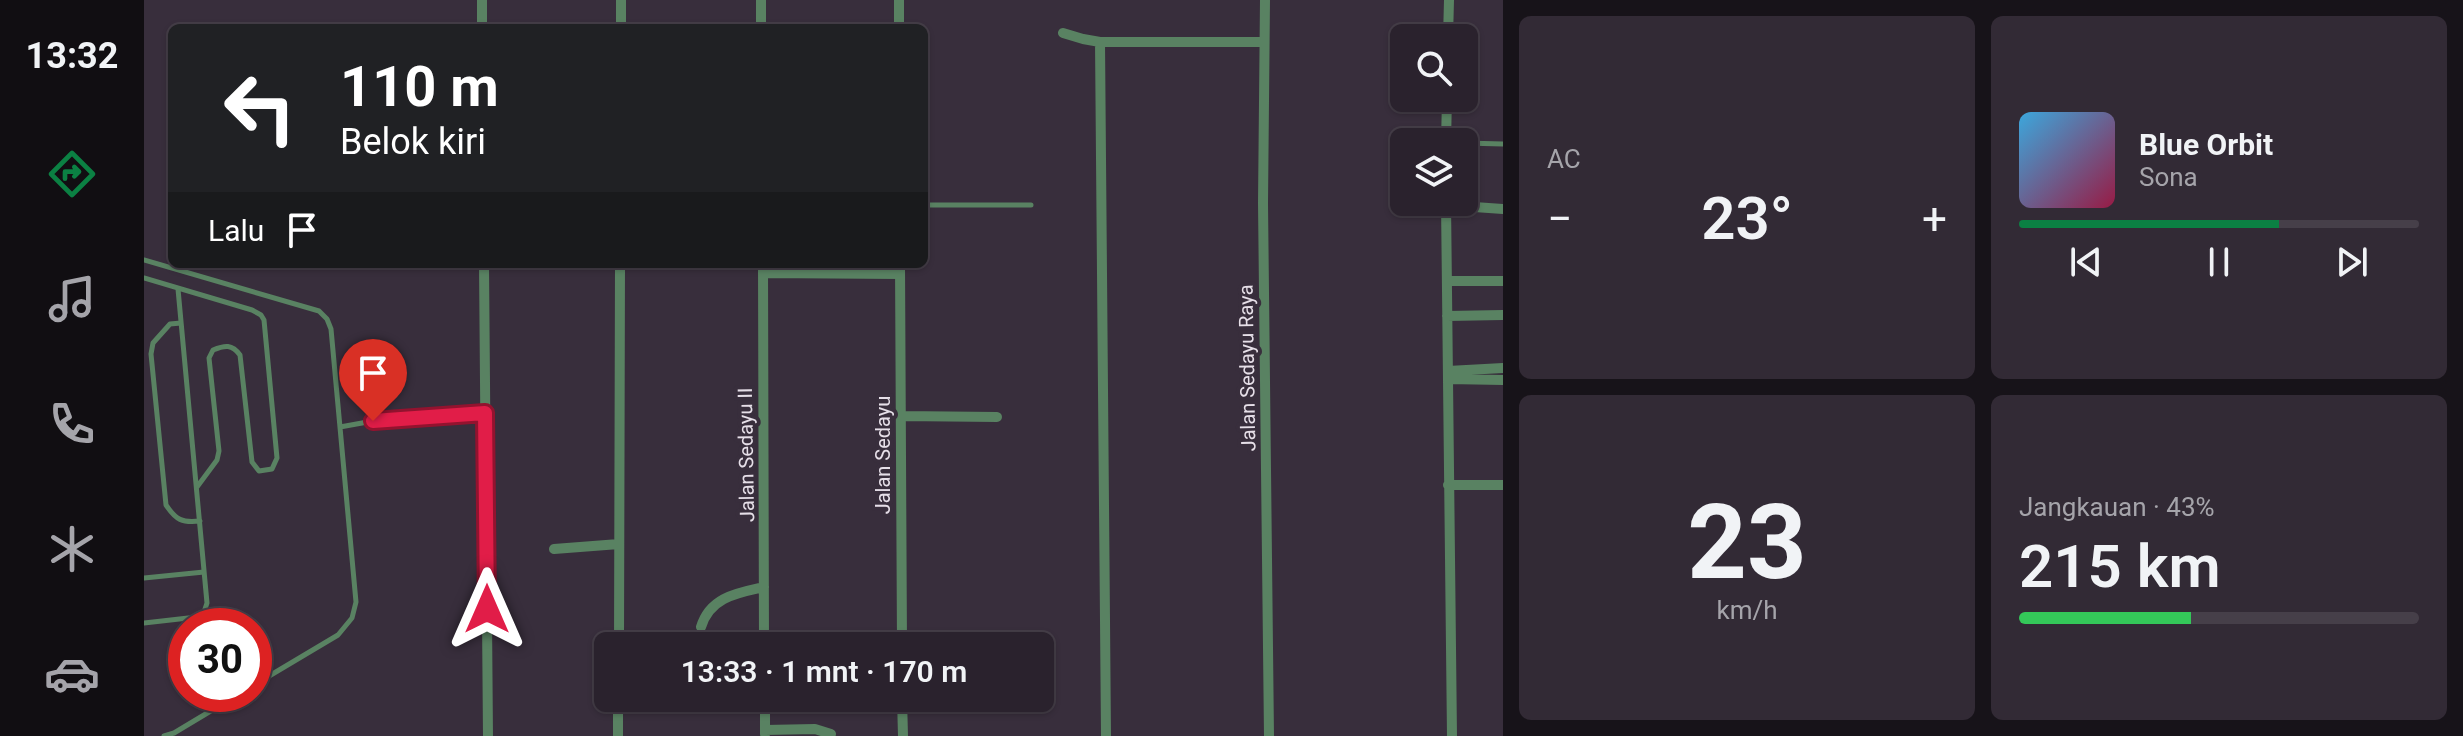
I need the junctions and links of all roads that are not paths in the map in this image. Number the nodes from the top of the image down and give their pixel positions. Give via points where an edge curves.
1 (482, 0) edge
2 (621, 0) edge
3 (761, 0) edge
4 (899, 0) edge
5 (1265, 0) edge
6 (1449, 0) edge
7 (482, 24) edge
8 (621, 24) edge
9 (761, 24) edge
10 (899, 24) edge
11 (1448, 24) edge
12 (1063, 33) dead end
13 (1100, 42) junction
14 (1264, 42) junction
15 (1478, 143) edge
16 (1503, 144) edge
17 (928, 205) edge
18 (1031, 205) dead end
19 (1478, 206) edge
20 (1503, 209) edge
21 (1446, 216) edge
22 (144, 260) edge
23 (168, 267) edge
24 (171, 268) edge
25 (484, 268) edge
26 (620, 268) edge
27 (763, 269) edge
28 (900, 269) edge
29 (144, 278) edge
30 (1447, 281) junction
31 (1503, 281) edge
32 (178, 289) junction
33 (1503, 315) edge
34 (1447, 316) junction
35 (181, 323) junction
36 (1503, 368) edge
37 (1448, 375) junction
38 (1503, 380) edge
39 (485, 413) junction
40 (901, 416) junction
41 (997, 417) dead end
42 (340, 427) junction
43 (1448, 485) junction
44 (1503, 485) edge
45 (197, 487) junction
46 (200, 521) junction
47 (619, 544) junction
48 (554, 549) dead end
49 (204, 572) junction
50 (144, 578) edge
51 (764, 587) junction
52 (144, 623) edge
53 (701, 627) dead end
54 (619, 632) edge
55 (764, 632) edge
56 (902, 632) edge
57 (272, 674) edge
58 (209, 712) edge
59 (618, 712) edge
60 (765, 712) edge
61 (902, 712) edge
62 (765, 733) edge
63 (831, 734) dead end
64 (164, 736) edge
65 (488, 736) edge
66 (618, 736) edge
67 (903, 736) edge
68 (1106, 736) edge
69 (1269, 736) edge
70 (1452, 736) edge

1 - 7 street
2 - 8 street
3 - 9 street
4 - 10 street
5 - 14 street, Jalan Sedayu Raya
6 - 11 street
12 - 13 street
13 - 14 street
13 - 68 street
14 - 69 street, Jalan Sedayu Raya
15 - 16 lane
17 - 18 lane
19 - 20 street
21 - 30 street
22 - 23 lane
24 - 42 lane via 319,311 331,329
25 - 39 street
26 - 47 street
27 - 28 street
27 - 51 street, Jalan Sedayu II
28 - 40 street, Jalan Sedayu
29 - 32 lane
30 - 31 street
30 - 34 street
32 - 35 lane
32 - 45 lane via 264,320 277,458 272,469 259,471 252,462 240,355 225,345 209,358 219,451
33 - 34 street
34 - 37 street
35 - 45 lane
35 - 46 lane via 170,324 153,343 151,354 166,505 185,523
36 - 37 street
37 - 38 street
37 - 43 street
39 - 42 lane
39 - 65 street
40 - 41 street
40 - 56 street, Jalan Sedayu
42 - 57 lane via 356,602 352,618 338,635
43 - 44 street
43 - 70 street
45 - 46 lane
46 - 49 lane
47 - 48 street
47 - 54 street
49 - 50 lane
49 - 52 lane via 204,612
51 - 53 street via 713,606
51 - 55 street, Jalan Sedayu II
58 - 64 lane
59 - 66 street
60 - 62 street
61 - 67 street
62 - 63 street via 815,729

